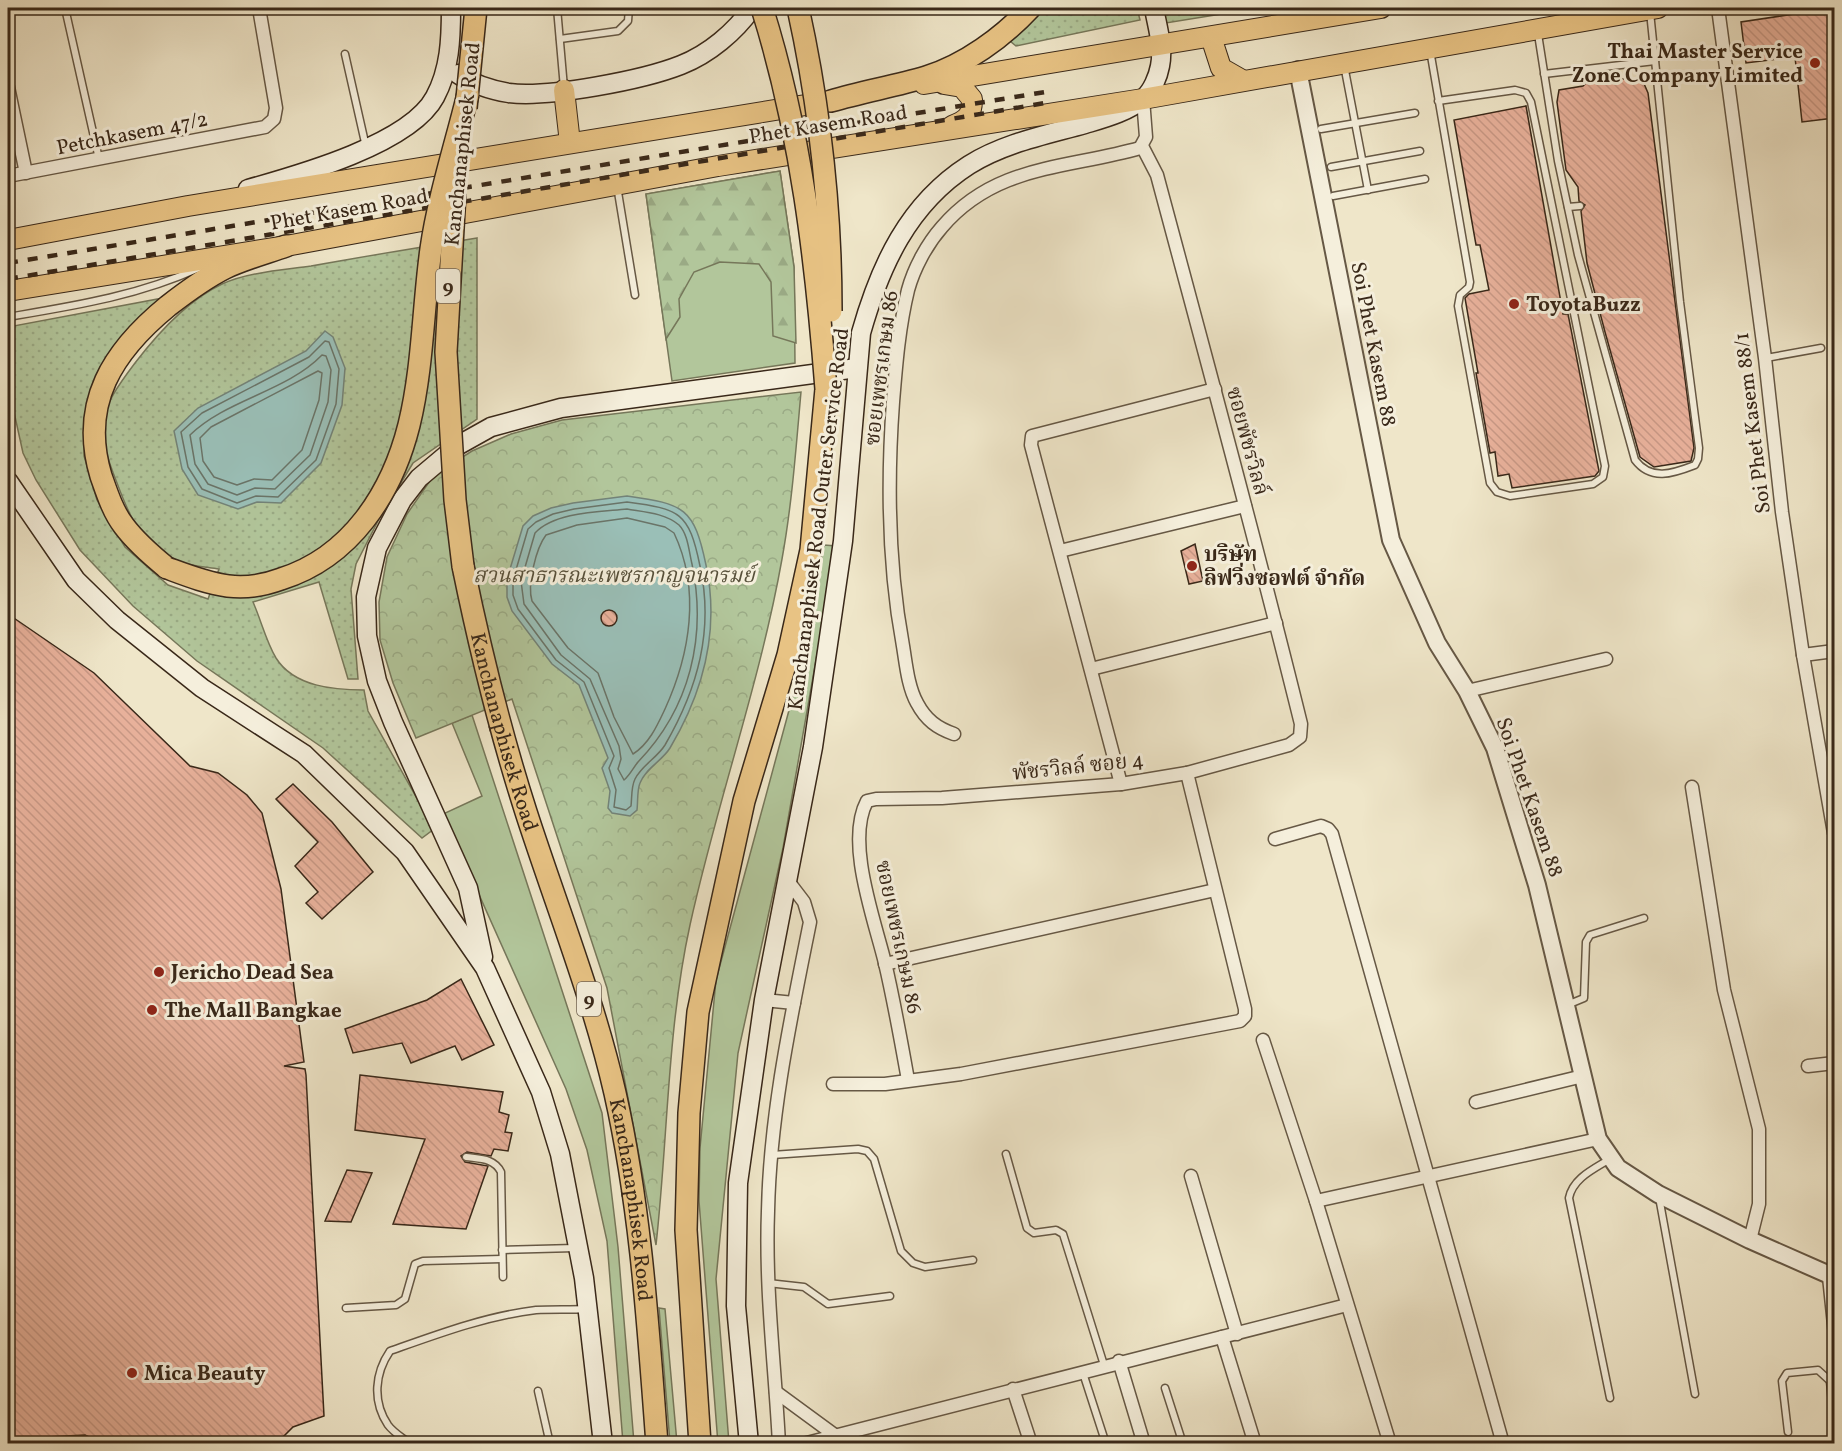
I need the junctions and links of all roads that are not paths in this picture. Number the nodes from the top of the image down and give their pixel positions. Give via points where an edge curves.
1 (65, 8) edge
2 (259, 8) edge
3 (451, 8) edge
4 (476, 8) edge
5 (557, 8) edge
6 (629, 8) edge
7 (752, 8) edge
8 (762, 8) edge
9 (798, 8) edge
10 (1030, 8) edge
11 (1154, 8) edge
12 (1381, 8) edge
13 (1654, 8) edge
14 (1718, 8) edge
15 (1537, 27) junction
16 (1211, 37) junction
17 (560, 39) junction
18 (1161, 46) junction
19 (1429, 47) junction
20 (345, 54) dead end
21 (1655, 61) junction
22 (1343, 62) junction
23 (448, 65) junction
24 (1298, 70) junction
25 (1544, 74) junction
26 (1242, 80) junction
27 (932, 82) junction
28 (8, 87) edge
29 (564, 90) junction
30 (468, 94) junction
31 (1143, 99) junction
32 (831, 101) junction
33 (1438, 101) junction
34 (1415, 112) dead end
35 (1355, 123) junction
36 (1321, 129) dead end
37 (942, 130) junction
38 (570, 142) junction
39 (1142, 146) junction
40 (366, 148) junction
41 (1420, 151) dead end
42 (99, 160) junction
43 (1363, 161) junction
44 (1331, 167) dead end
45 (26, 173) junction
46 (8, 176) edge
47 (1425, 178) dead end
48 (617, 185) junction
49 (1368, 190) junction
50 (1333, 196) dead end
51 (188, 206) junction
52 (1580, 206) dead end
53 (1568, 207) junction
54 (8, 240) edge
55 (285, 246) junction
56 (227, 255) junction
57 (8, 291) edge
58 (635, 295) dead end
59 (8, 317) edge
60 (1821, 348) dead end
61 (1765, 358) junction
62 (857, 368) junction
63 (826, 389) junction
64 (1215, 389) junction
65 (8, 480) edge
66 (1245, 506) junction
67 (1060, 551) junction
68 (1276, 623) junction
69 (1834, 651) edge
70 (1803, 655) junction
71 (1606, 659) dead end
72 (1091, 669) junction
73 (1467, 691) junction
74 (954, 734) dead end
75 (1289, 745) joint
76 (1187, 773) junction
77 (1121, 784) junction
78 (1692, 787) dead end
79 (867, 801) joint
80 (1834, 833) edge
81 (1275, 839) dead end
82 (788, 881) junction
83 (1215, 890) junction
84 (1644, 918) dead end
85 (885, 964) junction
86 (485, 968) junction
87 (764, 1000) junction
88 (794, 1003) junction
89 (1567, 1005) junction
90 (1263, 1040) dead end
91 (1834, 1063) edge
92 (1808, 1066) dead end
93 (1583, 1076) junction
94 (909, 1080) junction
95 (833, 1084) dead end
96 (1476, 1102) dead end
97 (1598, 1139) junction
98 (1006, 1154) dead end
99 (772, 1155) junction
100 (466, 1156) dead end
101 (1610, 1159) junction
102 (1430, 1175) junction
103 (1191, 1176) dead end
104 (1658, 1194) junction
105 (1316, 1201) junction
106 (1750, 1240) junction
107 (579, 1248) junction
108 (502, 1250) junction
109 (502, 1259) junction
110 (973, 1260) dead end
111 (1830, 1275) edge
112 (502, 1277) dead end
113 (767, 1283) junction
114 (890, 1296) dead end
115 (1347, 1305) junction
116 (346, 1308) dead end
117 (588, 1309) junction
118 (1237, 1334) junction
119 (1222, 1337) junction
120 (1834, 1356) edge
121 (1119, 1361) junction
122 (1104, 1365) junction
123 (1082, 1371) junction
124 (1830, 1381) junction
125 (1166, 1388) dead end
126 (1014, 1389) junction
127 (538, 1391) dead end
128 (776, 1392) junction
129 (1695, 1394) dead end
130 (1610, 1398) dead end
131 (1834, 1424) edge
132 (1788, 1432) dead end
133 (836, 1436) junction
134 (410, 1443) edge
135 (550, 1443) edge
136 (603, 1443) edge
137 (657, 1443) edge
138 (700, 1443) edge
139 (749, 1443) edge
140 (779, 1443) edge
141 (811, 1443) edge
142 (1030, 1443) edge
143 (1106, 1443) edge
144 (1144, 1443) edge
145 (1183, 1443) edge
146 (1255, 1443) edge
147 (1390, 1443) edge
148 (1503, 1443) edge

1 - 42 lane
2 - 42 street, Petchkasem 47/2 via 276,108 274,119 265,127
3 - 23 main road
4 - 30 highway, Kanchanaphisek Road / 9, bridge
5 - 17 lane
6 - 17 lane via 628,21 618,31
7 - 29 main road via 717,45 683,64 638,78
8 - 63 highway, Kanchanaphisek Road, bridge via 777,54 802,169
9 - 63 highway, bridge via 813,82 831,238
10 - 32 highway via 974,54 928,76
11 - 18 main road
12 - 16 main road, Phet Kasem Road
13 - 15 main road, Phet Kasem Road
13 - 21 lane
14 - 61 street, Soi Phet Kasem 88/1
15 - 19 main road, Phet Kasem Road
15 - 25 lane
16 - 18 main road, Phet Kasem Road
16 - 26 main road via 1221,68
17 - 29 lane
18 - 27 main road, Phet Kasem Road
18 - 31 main road via 1160,68
19 - 22 main road, Phet Kasem Road
19 - 33 lane
20 - 40 lane
21 - 25 lane
21 - 53 lane via 1665,196 1698,459 1695,465 1659,475 1642,470 1635,460 1593,315
22 - 24 main road, Phet Kasem Road
22 - 35 lane
23 - 29 main road via 483,87 512,93
23 - 40 main road via 434,99 417,120
24 - 26 main road, Phet Kasem Road
24 - 73 street, Soi Phet Kasem 88 via 1391,540 1437,643
25 - 53 lane
26 - 31 main road, Phet Kasem Road
27 - 32 main road, Phet Kasem Road
27 - 37 main road via 962,87 972,99 970,116
28 - 45 street
29 - 38 main road
30 - 55 highway, bridge via 431,246 409,424 395,465 370,513 350,539 322,561 264,585 229,586 167,568 123,525 107,496 98,465 94,435 99,396 115,359 145,325 186,292 225,268
30 - 137 highway, Kanchanaphisek Road / 9, bridge via 453,207 446,352 463,566 502,733 590,1001 615,1092 644,1256
31 - 37 main road, Phet Kasem Road
31 - 39 street via 1146,137
31 - 62 main road, Kanchanaphisek Road Outer Service Road via 1104,118 990,153 938,188 903,228 889,254 870,300
32 - 38 main road, Phet Kasem Road
33 - 33 lane via 1470,282 1460,295 1458,306 1490,483 1497,492 1510,496 1593,484 1603,477 1605,466 1531,102 1526,93 1515,90
34 - 35 lane
35 - 36 lane
35 - 43 lane
37 - 48 main road, Phet Kasem Road
38 - 51 main road, Phet Kasem Road
39 - 64 street, ซอยพัชรวิลล์ via 1157,175
39 - 74 street, ซอยเพชรเกษม 86 via 1030,172 994,185 963,204 941,228 922,255 909,288 896,361 888,475 893,584 916,703 935,728
40 - 51 main road via 266,184
41 - 43 lane
42 - 45 street, Petchkasem 47/2
43 - 44 lane
43 - 49 lane
45 - 46 street, Petchkasem 47/2
47 - 49 lane
48 - 55 main road, Phet Kasem Road
48 - 58 lane
49 - 50 lane
51 - 54 main road, Phet Kasem Road
52 - 53 lane
55 - 56 main road, Phet Kasem Road
56 - 57 main road, Phet Kasem Road
56 - 59 lane via 178,278 127,294
60 - 61 lane
61 - 70 street, Soi Phet Kasem 88/1
62 - 82 main road, Kanchanaphisek Road Outer Service Road via 840,564
62 - 86 main road via 561,408 490,427 457,446 419,478 402,500 377,548 366,597 367,636 377,681 393,722 468,888
63 - 138 highway, Kanchanaphisek Road via 811,550 788,655 744,801 698,1012 689,1113 686,1230
64 - 66 street, ซอยพัชรวิลล์
64 - 67 street via 1032,436 1031,445
65 - 86 main road via 76,580 117,620 202,688 304,754 398,845 440,898
66 - 67 street
66 - 68 street, ซอยพัชรวิลล์
67 - 72 street
68 - 72 street
68 - 75 street, ซอยพัชรวิลล์ via 1301,724 1300,738
69 - 70 street
70 - 80 street, Soi Phet Kasem 88/1
71 - 73 street
72 - 77 street
73 - 89 street, Soi Phet Kasem 88 via 1487,729 1510,794
75 - 76 street, พัชรวิลล์ ซอย 4
76 - 77 street, พัชรวิลล์ ซอย 4
76 - 83 street
77 - 79 street, พัชรวิลล์ ซอย 4
78 - 106 street via 1724,990 1759,1129 1759,1204
79 - 85 street, ซอยเพชรเกษม 86 via 860,823 861,864
81 - 102 street via 1321,826 1332,834
82 - 87 main road, Kanchanaphisek Road Outer Service Road
82 - 88 street via 804,902 810,922
83 - 85 street
83 - 94 street via 1245,1009 1240,1021 961,1074
84 - 89 lane via 1590,935 1586,942 1584,998
85 - 94 street, ซอยเพชรเกษม 86
86 - 107 main road via 541,1092 560,1154
87 - 88 street
87 - 139 main road, Kanchanaphisek Road Outer Service Road via 738,1183 735,1241 736,1306
88 - 99 street
89 - 93 street, Soi Phet Kasem 88
90 - 105 street
91 - 92 street
93 - 96 street
93 - 97 street, Soi Phet Kasem 88
94 - 95 street
97 - 101 street, Soi Phet Kasem 88
97 - 102 street
98 - 122 lane via 1027,1228 1034,1233 1056,1230 1063,1234
99 - 110 lane via 867,1151 873,1159 900,1251 913,1263 925,1267
99 - 113 street
100 - 108 lane via 491,1161 501,1172
101 - 104 street, Soi Phet Kasem 88
101 - 130 lane via 1583,1176 1571,1189 1569,1198
102 - 105 street
102 - 148 street
103 - 118 street
104 - 106 street, Soi Phet Kasem 88
104 - 129 lane
105 - 115 street
106 - 111 street, Soi Phet Kasem 88
107 - 108 lane
107 - 117 main road
108 - 109 lane
109 - 112 lane
109 - 116 lane via 423,1260 415,1264 405,1299 396,1305
111 - 120 lane
113 - 114 lane via 804,1287 828,1304
113 - 128 street
115 - 118 street
115 - 147 street
117 - 134 lane via 505,1315 463,1325 390,1351 376,1378 378,1398 388,1425
117 - 136 main road
118 - 119 street
119 - 121 street
119 - 146 street
120 - 124 lane
121 - 122 street
121 - 144 street
122 - 123 street
123 - 126 street
123 - 143 lane
124 - 131 lane
124 - 132 lane via 1818,1370 1787,1373 1782,1381
125 - 145 lane
126 - 133 street
126 - 142 street
127 - 135 lane
128 - 133 street
128 - 140 street
133 - 141 street

